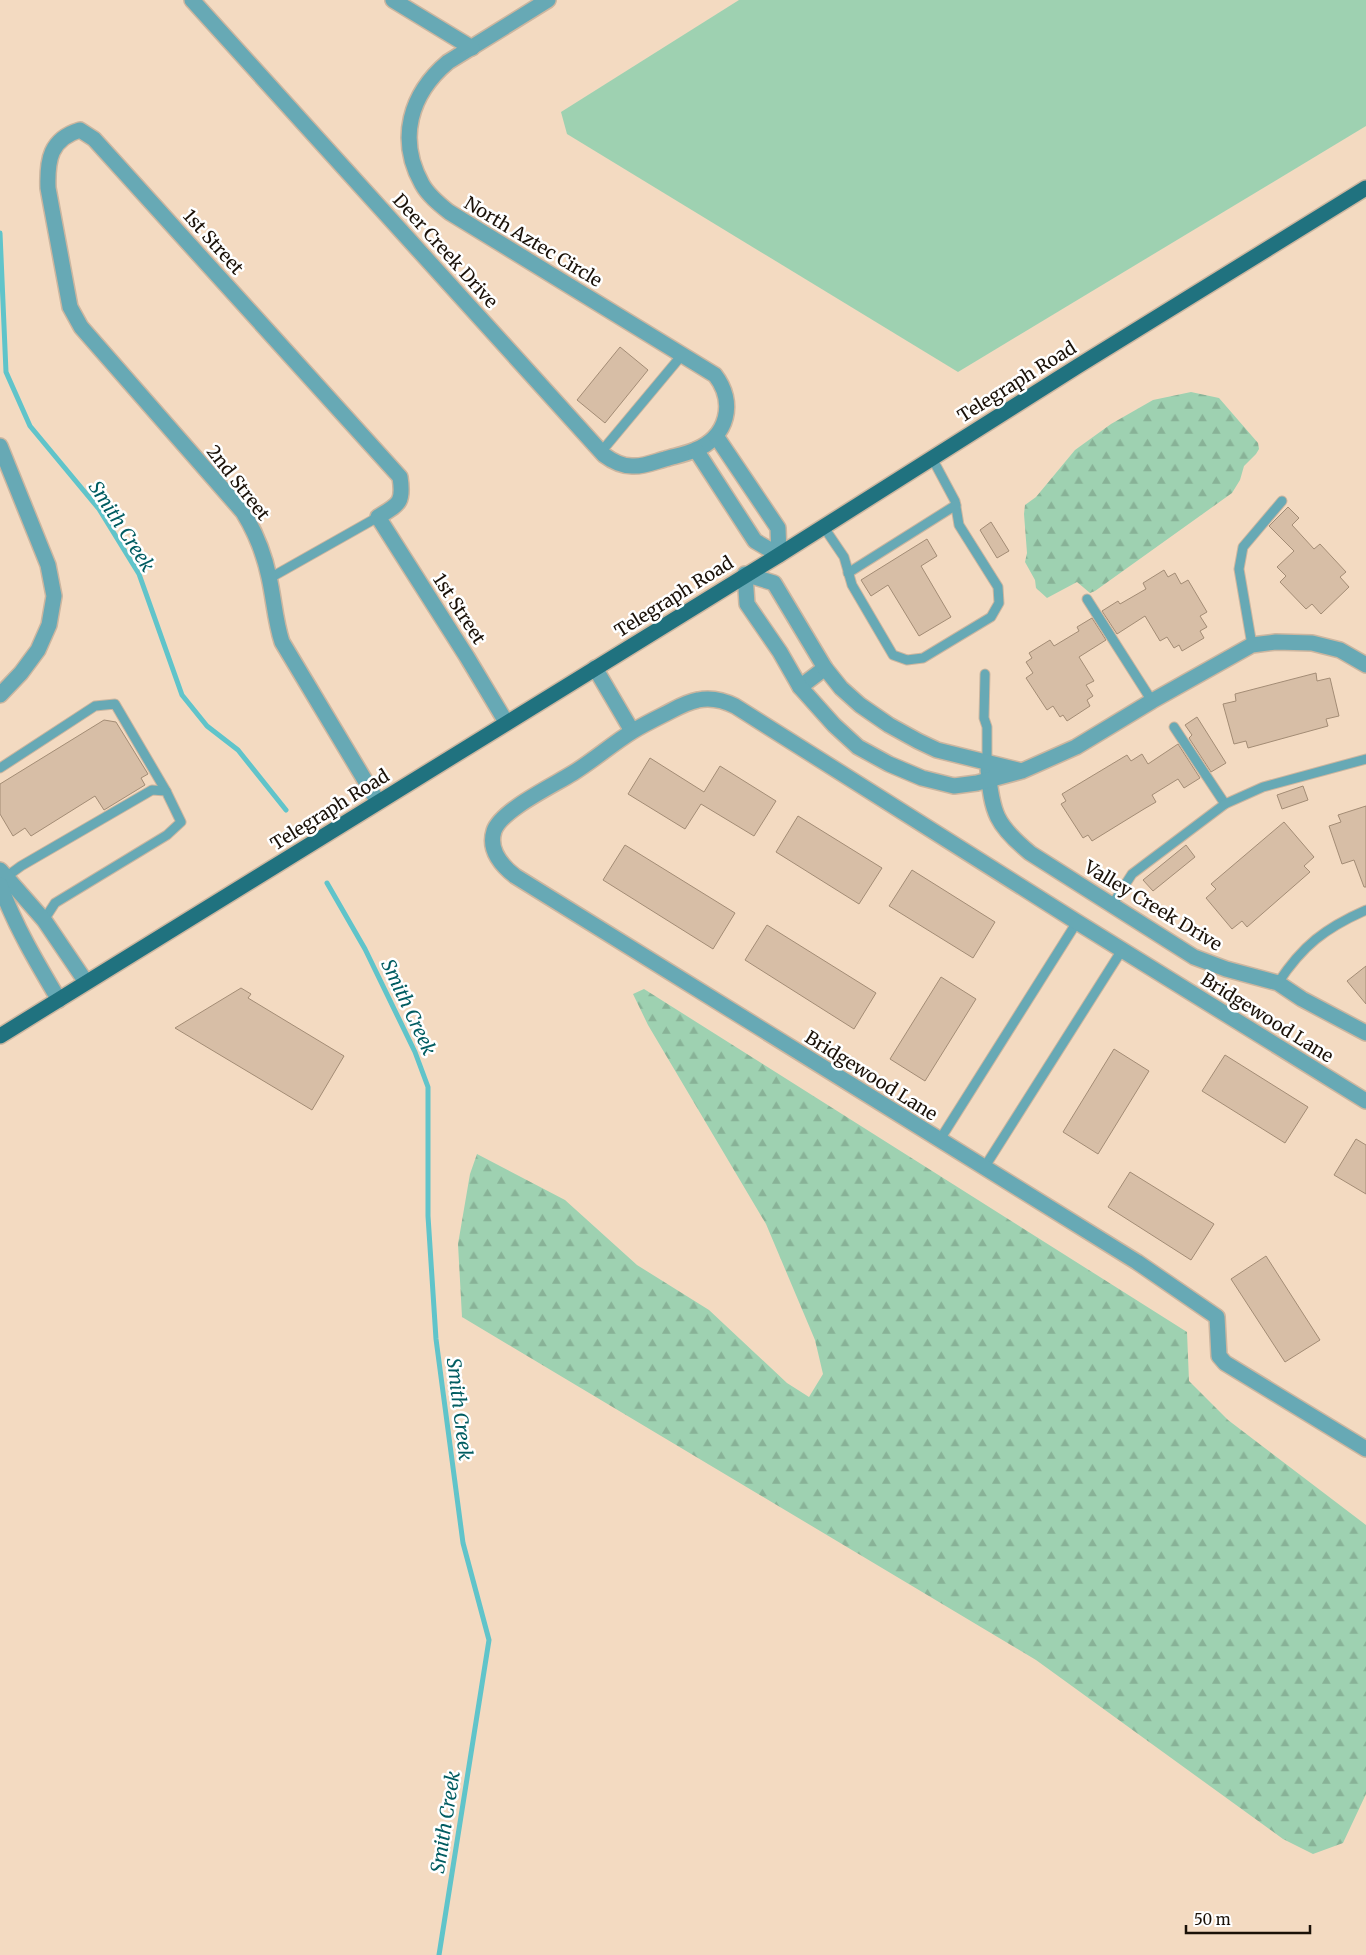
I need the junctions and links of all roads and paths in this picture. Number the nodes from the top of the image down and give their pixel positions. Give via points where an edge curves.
1 (192, 0) edge
2 (393, 0) edge
3 (548, 0) edge
4 (472, 48) junction
5 (1366, 188) edge
6 (67, 290) joint
7 (682, 355) junction
8 (716, 436) junction
9 (0, 446) edge
10 (696, 450) junction
11 (601, 452) junction
12 (932, 458) junction
13 (1282, 501) dead end
14 (956, 505) junction
15 (378, 517) junction
16 (823, 526) junction
17 (779, 554) junction
18 (848, 573) junction
19 (745, 574) junction
20 (270, 578) junction
21 (1087, 599) dead end
22 (1252, 645) junction
23 (1366, 664) edge
24 (595, 668) junction
25 (825, 668) junction
26 (985, 674) dead end
27 (800, 687) junction
28 (0, 695) edge
29 (1152, 701) junction
30 (506, 722) junction
31 (1174, 727) dead end
32 (632, 732) junction
33 (1366, 759) edge
34 (987, 761) junction
35 (0, 768) edge
36 (1022, 770) junction
37 (989, 780) junction
38 (166, 791) junction
39 (378, 802) junction
40 (1225, 804) junction
41 (2, 877) edge
42 (1112, 905) junction
43 (1366, 910) edge
44 (44, 920) junction
45 (1077, 922) junction
46 (1122, 950) junction
47 (86, 982) junction
48 (1278, 983) junction
49 (59, 1000) junction
50 (1366, 1033) edge
51 (0, 1036) edge
52 (1366, 1101) edge
53 (939, 1141) junction
54 (984, 1168) junction
55 (1366, 1449) edge

1 - 11 street, Deer Creek Drive
2 - 4 street
3 - 4 street, North Aztec Circle
4 - 7 street, North Aztec Circle via 434,74 415,104 409,143 422,185 448,212
5 - 12 main road, Telegraph Road
6 - 15 street, 1st Street via 47,171 54,146 67,134 80,130 94,139 400,477 403,494 396,506
6 - 20 street, 2nd Street via 70,307 81,327 242,512 258,540
7 - 8 street, North Aztec Circle via 715,375 726,392 726,419
7 - 11 lane
8 - 10 street, Deer Creek Drive
8 - 17 street via 778,528
9 - 28 street via 48,565 54,596 49,625 38,650
10 - 11 street, Deer Creek Drive via 641,466 612,460
10 - 17 street via 755,542
12 - 14 lane
12 - 16 main road, Telegraph Road
13 - 22 lane via 1243,547 1239,569
14 - 18 lane
14 - 18 lane via 959,525 998,587 1000,603 991,616 923,658 907,660 893,655
15 - 20 lane, 1st Street
15 - 30 street, 1st Street
16 - 17 main road, Telegraph Road
16 - 18 lane via 844,557
17 - 19 main road, Telegraph Road
19 - 24 main road, Telegraph Road
19 - 25 street via 774,583
19 - 27 street via 747,604
20 - 39 street, 2nd Street via 282,642
21 - 29 lane
22 - 23 street via 1276,642 1312,644 1340,650
22 - 29 street
24 - 30 main road, Telegraph Road
24 - 32 street
25 - 27 street
25 - 34 street via 860,705 896,729 937,750
26 - 34 lane
27 - 37 street via 834,726 858,747 889,764 922,778 954,786
29 - 36 street via 1076,747
30 - 39 main road, Telegraph Road
31 - 40 lane
32 - 45 street, Bridgewood Lane via 698,700 713,698 735,706
32 - 53 street, Bridgewood Lane via 500,820 492,842 499,860 515,876
33 - 40 lane via 1263,787
34 - 36 street
34 - 37 street, Valley Creek Drive
35 - 38 lane via 95,706 115,704
36 - 37 street
37 - 42 street, Valley Creek Drive via 990,799 998,820 1015,841
38 - 41 lane via 152,790
38 - 44 lane via 181,822 168,836 55,903
39 - 47 main road, Telegraph Road
40 - 42 lane via 1132,874
41 - 44 street
41 - 49 street via 9,910
42 - 48 street, Valley Creek Drive via 1194,957
43 - 48 lane via 1344,920 1306,946
44 - 47 street
45 - 46 street, Bridgewood Lane
45 - 53 lane
46 - 52 street, Bridgewood Lane
46 - 54 lane
47 - 49 main road, Telegraph Road
48 - 50 street, Valley Creek Drive
49 - 51 main road, Telegraph Road
53 - 54 street, Bridgewood Lane
54 - 55 street, Bridgewood Lane via 1137,1262 1217,1317 1220,1356 1225,1363

